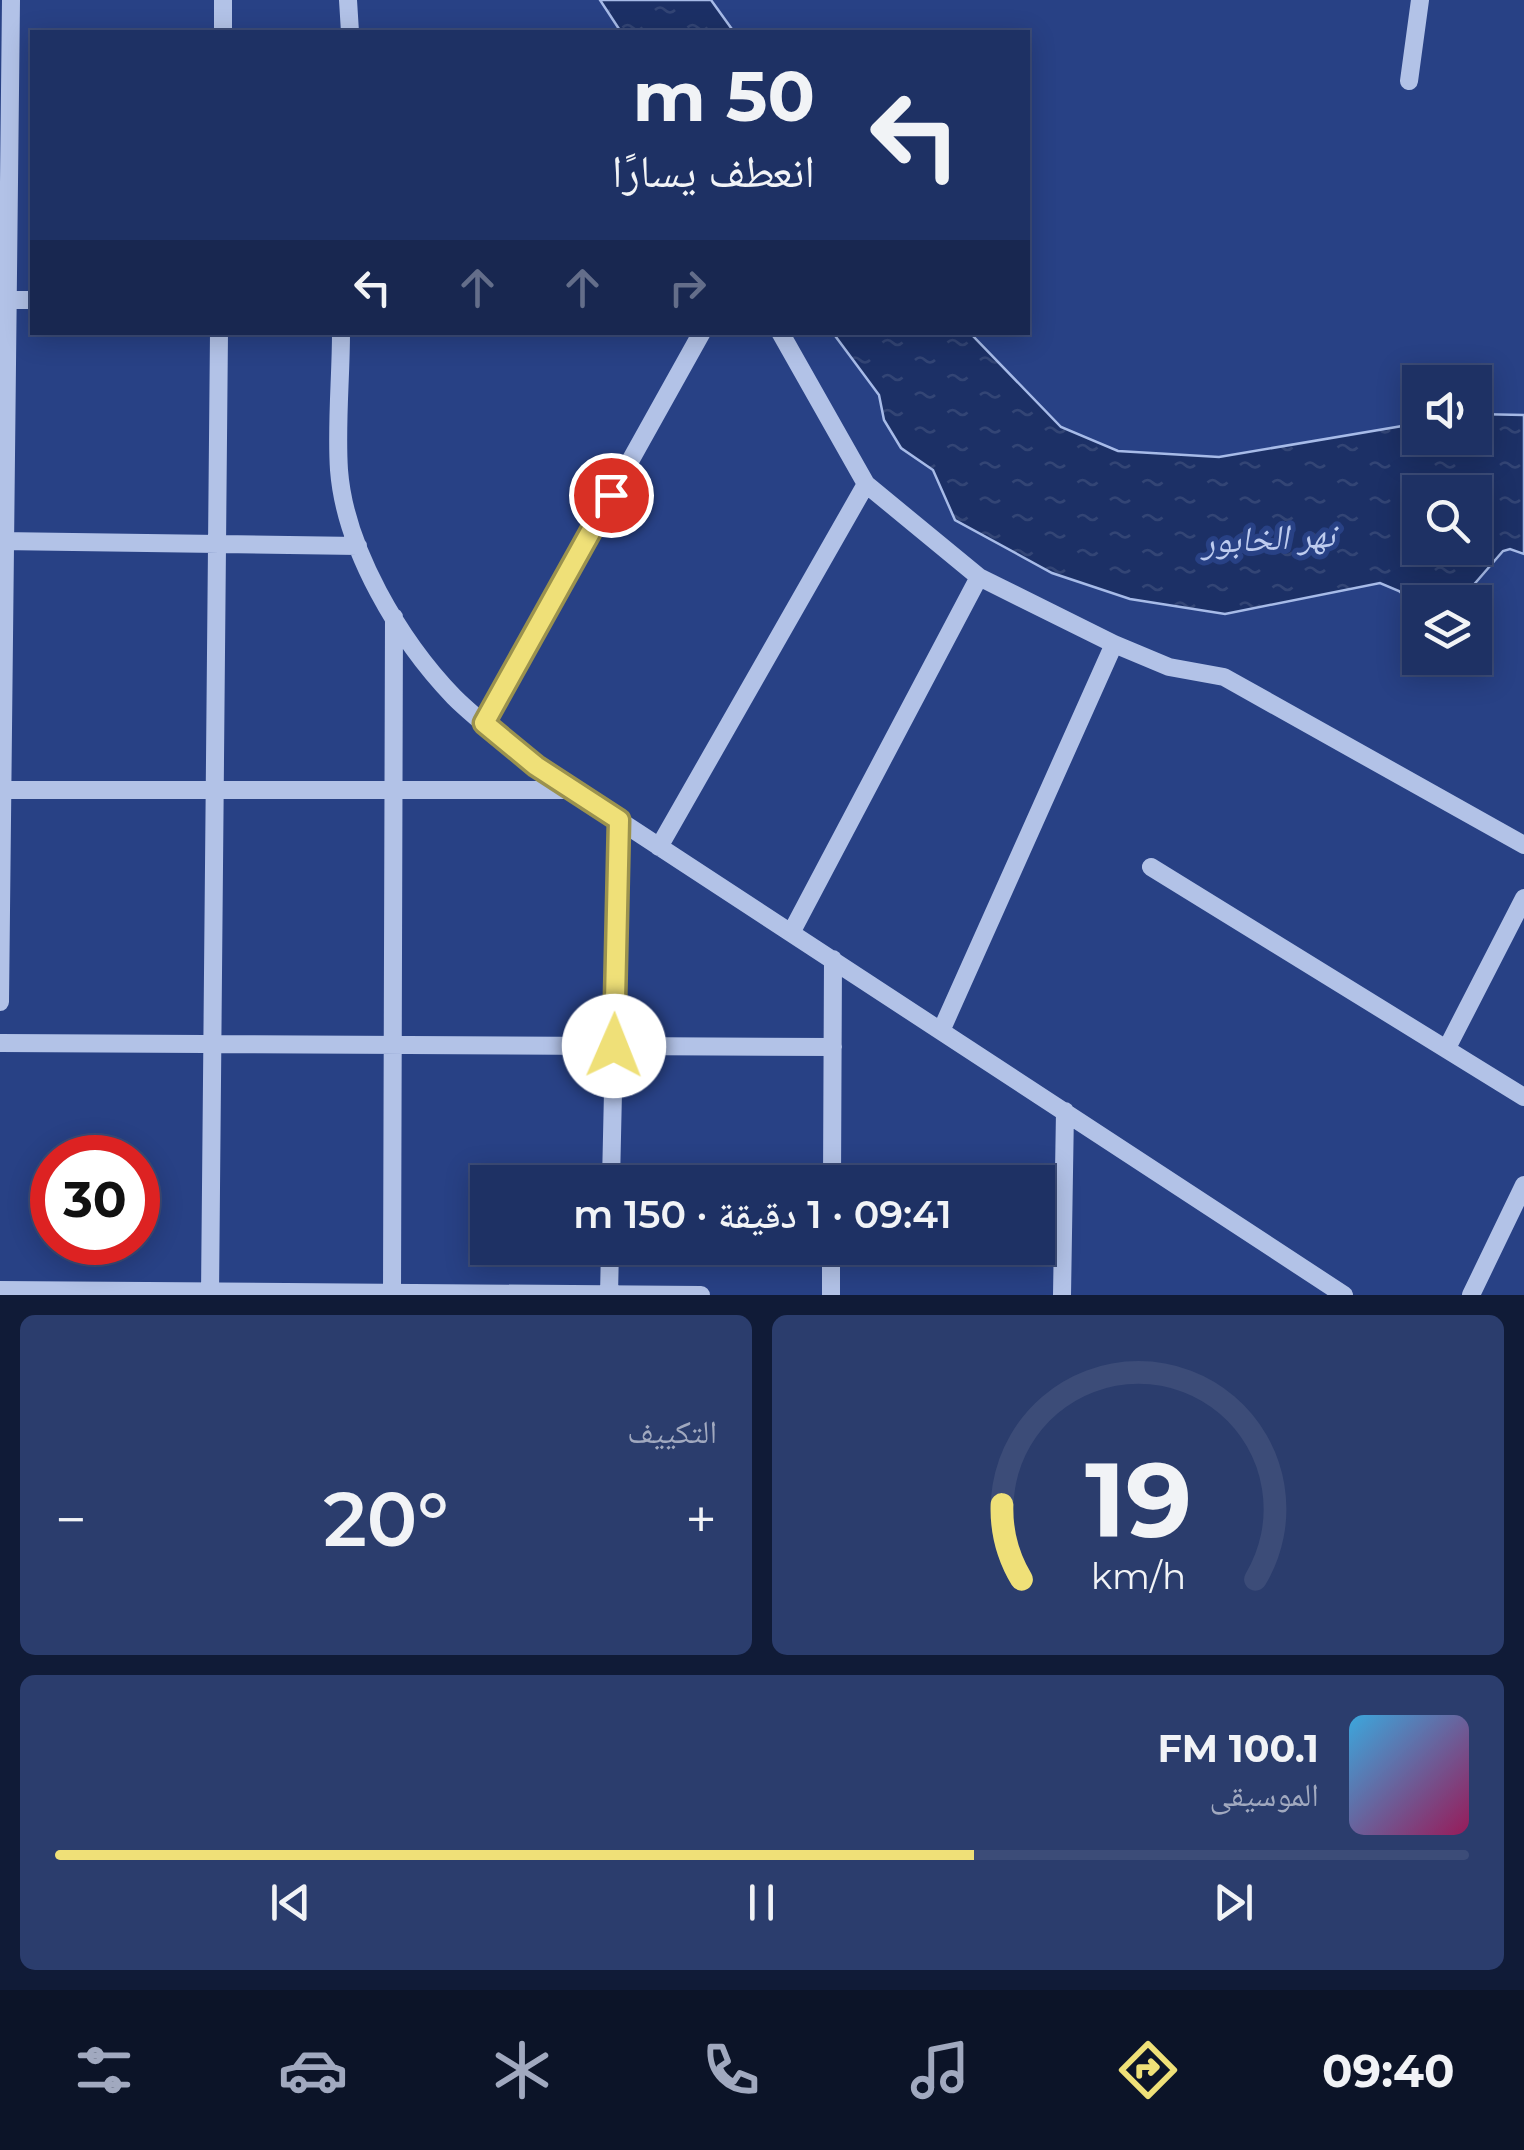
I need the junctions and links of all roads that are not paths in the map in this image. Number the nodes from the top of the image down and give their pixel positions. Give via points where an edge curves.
1 (11, 0) edge
2 (223, 0) edge
3 (348, 0) edge
4 (1420, 0) edge
5 (223, 30) edge
6 (350, 30) edge
7 (6, 40) edge
8 (1410, 80) dead end
9 (3, 300) edge
10 (30, 300) edge
11 (220, 335) edge
12 (342, 335) edge
13 (700, 335) edge
14 (782, 335) edge
15 (866, 484) junction
16 (3, 541) edge
17 (217, 544) junction
18 (358, 546) junction
19 (979, 577) junction
20 (394, 617) junction
21 (1114, 644) junction
22 (484, 723) junction
23 (2, 790) edge
24 (214, 790) junction
25 (394, 790) junction
26 (573, 790) junction
27 (619, 820) junction
28 (1524, 846) edge
29 (659, 847) junction
30 (1151, 867) dead end
31 (1524, 898) edge
32 (791, 933) junction
33 (833, 959) junction
34 (0, 1002) edge
35 (941, 1031) junction
36 (0, 1042) edge
37 (212, 1044) junction
38 (393, 1045) junction
39 (614, 1046) junction
40 (832, 1048) junction
41 (1447, 1048) junction
42 (1524, 1097) edge
43 (1065, 1112) junction
44 (611, 1165) edge
45 (832, 1165) edge
46 (1524, 1185) edge
47 (609, 1265) edge
48 (831, 1265) edge
49 (0, 1290) edge
50 (210, 1293) edge
51 (392, 1294) edge
52 (608, 1295) edge
53 (701, 1295) edge
54 (831, 1295) edge
55 (1062, 1295) edge
56 (1344, 1295) edge
57 (1470, 1295) edge

1 - 7 street
2 - 5 street
3 - 6 street
4 - 8 street
7 - 9 street
9 - 10 street
9 - 16 street
11 - 17 street
12 - 18 street via 340,470
13 - 22 street
14 - 15 street
15 - 19 street
15 - 29 street
16 - 17 street
16 - 23 street
17 - 18 street
17 - 24 street
18 - 20 street
19 - 21 street
19 - 32 street
20 - 22 street via 454,696
20 - 25 street
21 - 28 street via 1169,667 1224,677
21 - 35 street
22 - 26 street
23 - 24 street
23 - 34 street
24 - 25 street
24 - 37 street
25 - 26 street
25 - 38 street
26 - 27 street
27 - 29 street
27 - 39 street
29 - 32 street
30 - 41 street
31 - 41 street
32 - 33 street
33 - 35 street
33 - 40 street
35 - 43 street
36 - 37 street
37 - 38 street
37 - 50 street
38 - 39 street
38 - 51 street
39 - 40 street
39 - 44 street
40 - 45 street
41 - 42 street
43 - 55 street
43 - 56 street
46 - 57 street
47 - 52 street
48 - 54 street
49 - 50 street
50 - 51 street
51 - 52 street
52 - 53 street

